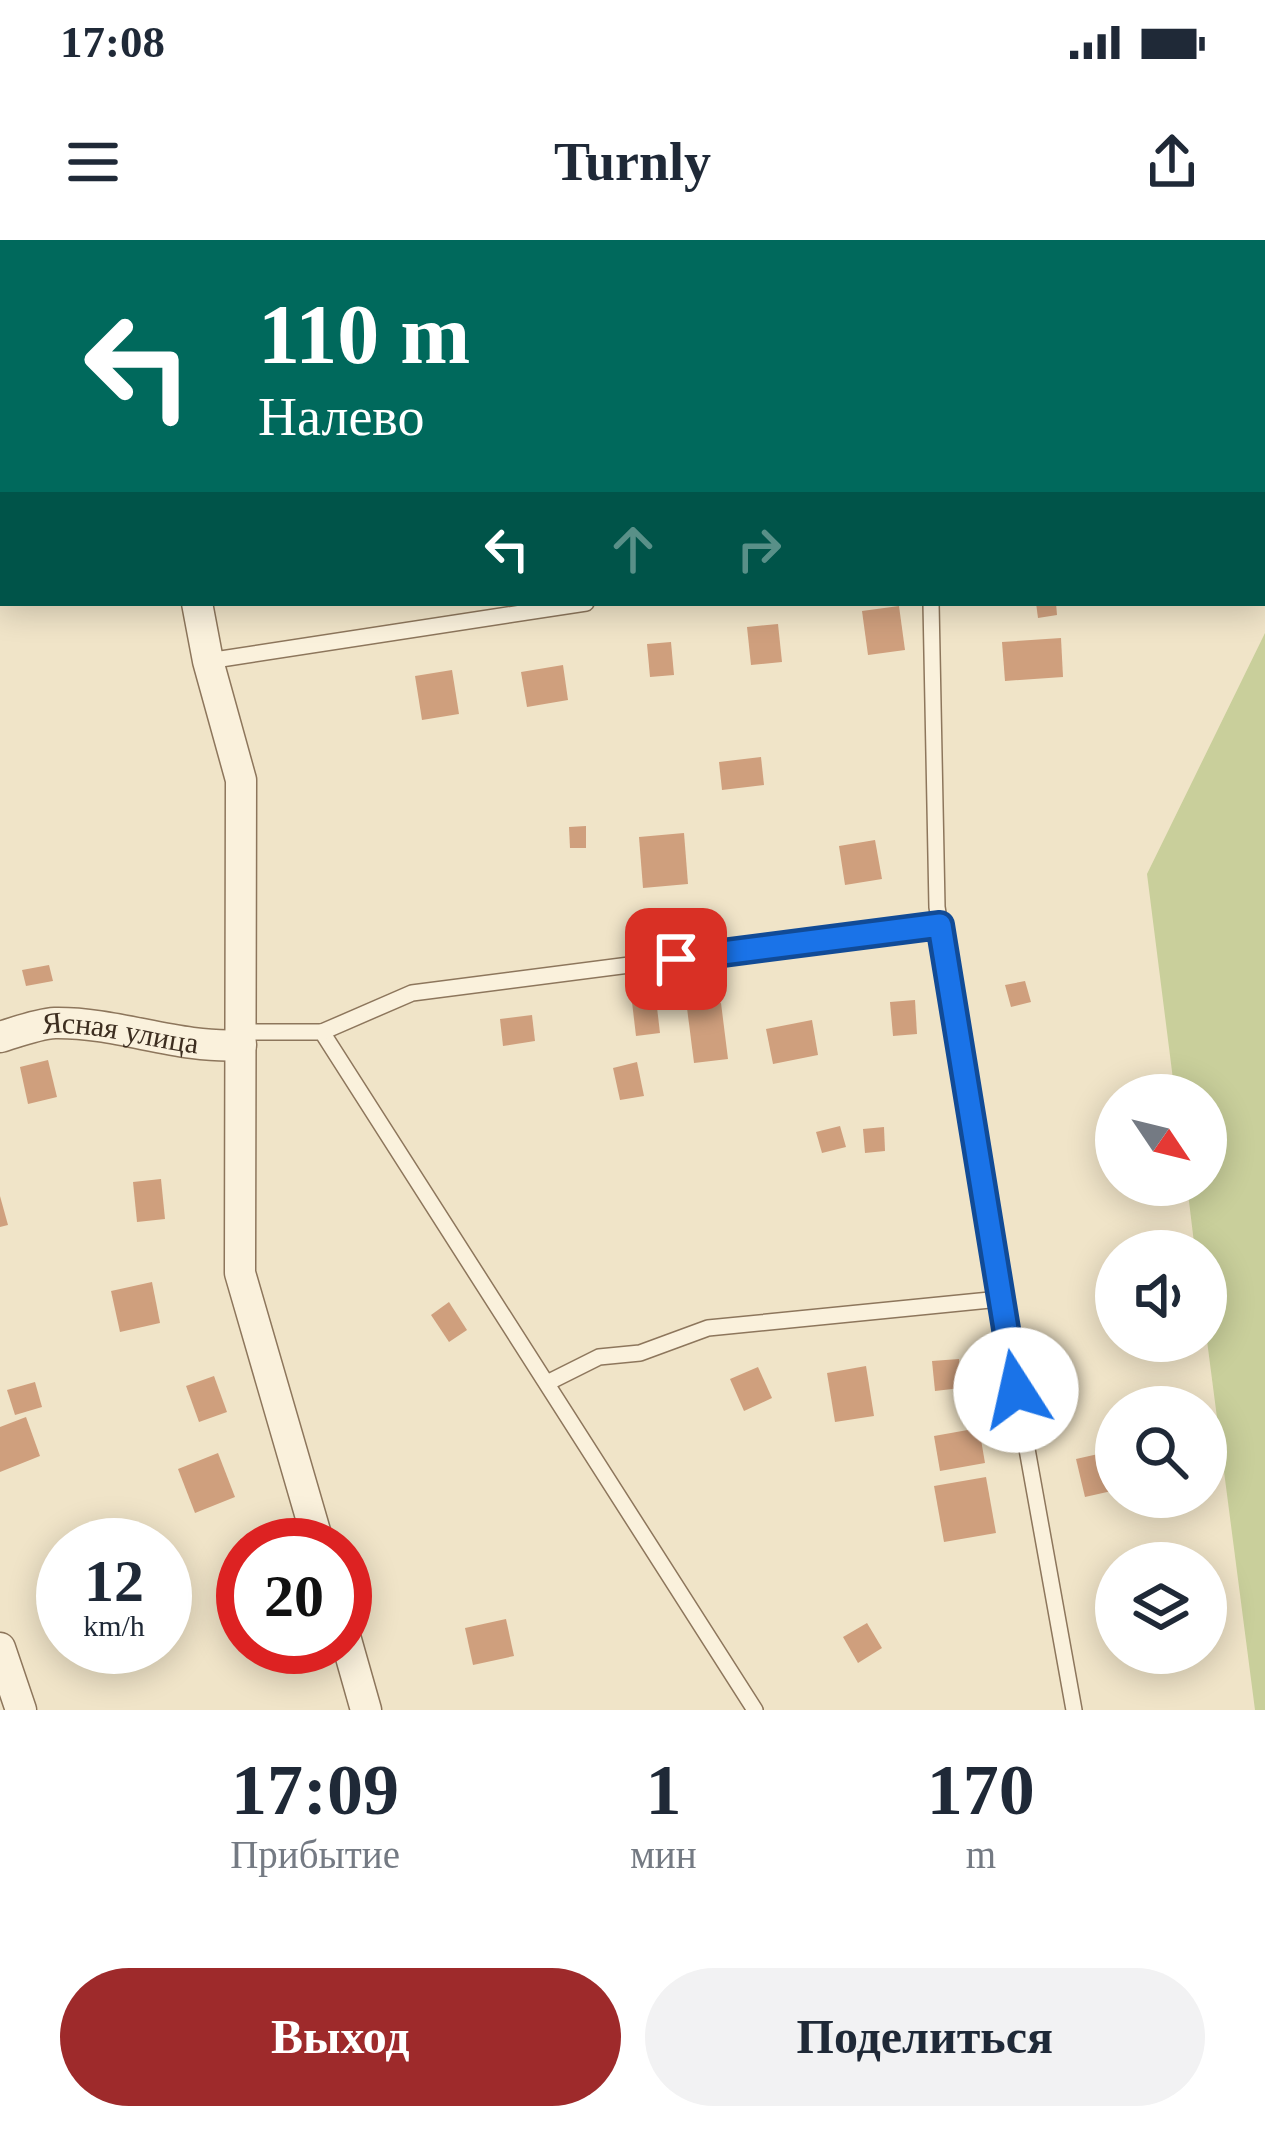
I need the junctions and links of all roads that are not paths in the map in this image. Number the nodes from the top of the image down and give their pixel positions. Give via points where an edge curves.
1 (198, 606) edge
2 (566, 606) edge
3 (931, 606) edge
4 (208, 661) junction
5 (940, 925) junction
6 (322, 1032) junction
7 (0, 1036) edge
8 (241, 1038) junction
9 (1000, 1299) junction
10 (547, 1383) junction
11 (311, 1518) edge
12 (0, 1648) edge
13 (356, 1674) edge
14 (21, 1710) edge
15 (366, 1710) edge
16 (755, 1710) edge
17 (1074, 1710) edge

1 - 4 street
2 - 4 lane
3 - 5 lane
4 - 8 street via 241,780
5 - 6 lane via 412,993
5 - 9 lane
6 - 8 lane
6 - 10 lane
7 - 8 street, Ясная улица via 51,1023 208,1047
8 - 11 street via 240,1273
9 - 10 lane via 708,1328 640,1353 599,1358
9 - 17 lane
10 - 16 lane
12 - 14 street
13 - 15 street

